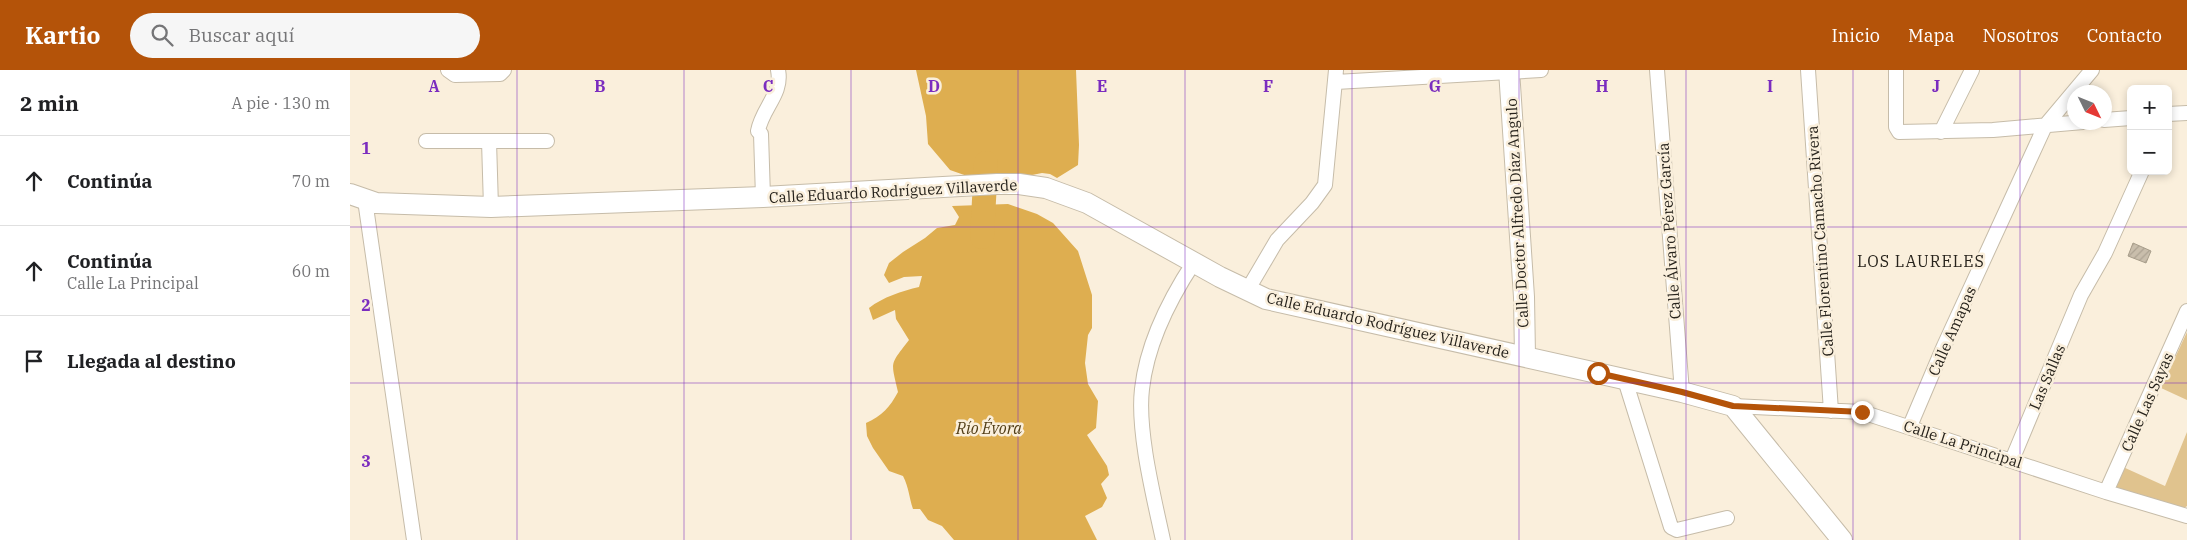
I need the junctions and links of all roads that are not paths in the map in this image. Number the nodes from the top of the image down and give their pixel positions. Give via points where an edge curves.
1 (448, 70) edge
2 (504, 70) edge
3 (778, 70) edge
4 (1541, 70) edge
5 (1657, 70) edge
6 (1808, 70) edge
7 (1896, 70) edge
8 (1972, 70) edge
9 (2092, 70) edge
10 (1509, 71) edge
11 (1336, 76) edge
12 (2187, 113) edge
13 (2172, 114) edge
14 (2127, 118) edge
15 (2112, 119) edge
16 (2067, 124) edge
17 (2045, 126) junction
18 (1941, 132) junction
19 (426, 141) dead end
20 (489, 141) junction
21 (547, 141) dead end
22 (2140, 175) edge
23 (358, 197) edge
24 (763, 197) junction
25 (491, 207) junction
26 (1194, 262) junction
27 (1247, 291) junction
28 (2187, 311) edge
29 (1525, 356) junction
30 (1625, 380) junction
31 (1682, 392) junction
32 (1733, 406) junction
33 (1831, 411) junction
34 (1910, 426) junction
35 (2012, 460) junction
36 (2106, 492) junction
37 (2187, 516) edge
38 (1727, 518) dead end
39 (414, 540) edge
40 (1163, 540) edge
41 (1842, 540) edge

1 - 2 street via 455,75 500,74
3 - 24 street via 779,86 760,119 758,131
4 - 10 street
5 - 31 street, Calle Álvaro Pérez García
6 - 33 street, Calle Florentino Camacho Rivera
7 - 18 street via 1898,131
8 - 18 street
9 - 17 street, Calle Amapas
10 - 11 street
10 - 29 street, Calle Doctor Alfredo Díaz Angulo
11 - 27 street via 1325,185 1277,240
12 - 13 street
14 - 15 street
16 - 17 street
17 - 18 street
17 - 34 street, Calle Amapas
19 - 20 street
20 - 21 street
20 - 25 street
22 - 35 street, Las Sallas via 2082,295
23 - 25 street, Calle Eduardo Rodríguez Villaverde via 376,203 402,205
23 - 39 street
24 - 25 street, Calle Eduardo Rodríguez Villaverde
24 - 26 street, Calle Eduardo Rodríguez Villaverde via 997,184 1046,188 1088,203
26 - 27 street, Calle Eduardo Rodríguez Villaverde
26 - 40 street via 1174,292 1157,332 1146,360 1142,390 1147,459
27 - 29 street, Calle Eduardo Rodríguez Villaverde via 1289,306
28 - 36 street, Calle Las Sayas
29 - 30 street, Calle Eduardo Rodríguez Villaverde
30 - 31 street, Calle Eduardo Rodríguez Villaverde
30 - 38 street via 1671,527 1676,530
31 - 32 street, Calle Eduardo Rodríguez Villaverde
32 - 33 street, Calle La Principal
32 - 41 street
33 - 34 street, Calle La Principal via 1857,411
34 - 35 street, Calle La Principal
35 - 36 street, Calle La Principal
36 - 37 street, Calle La Principal

